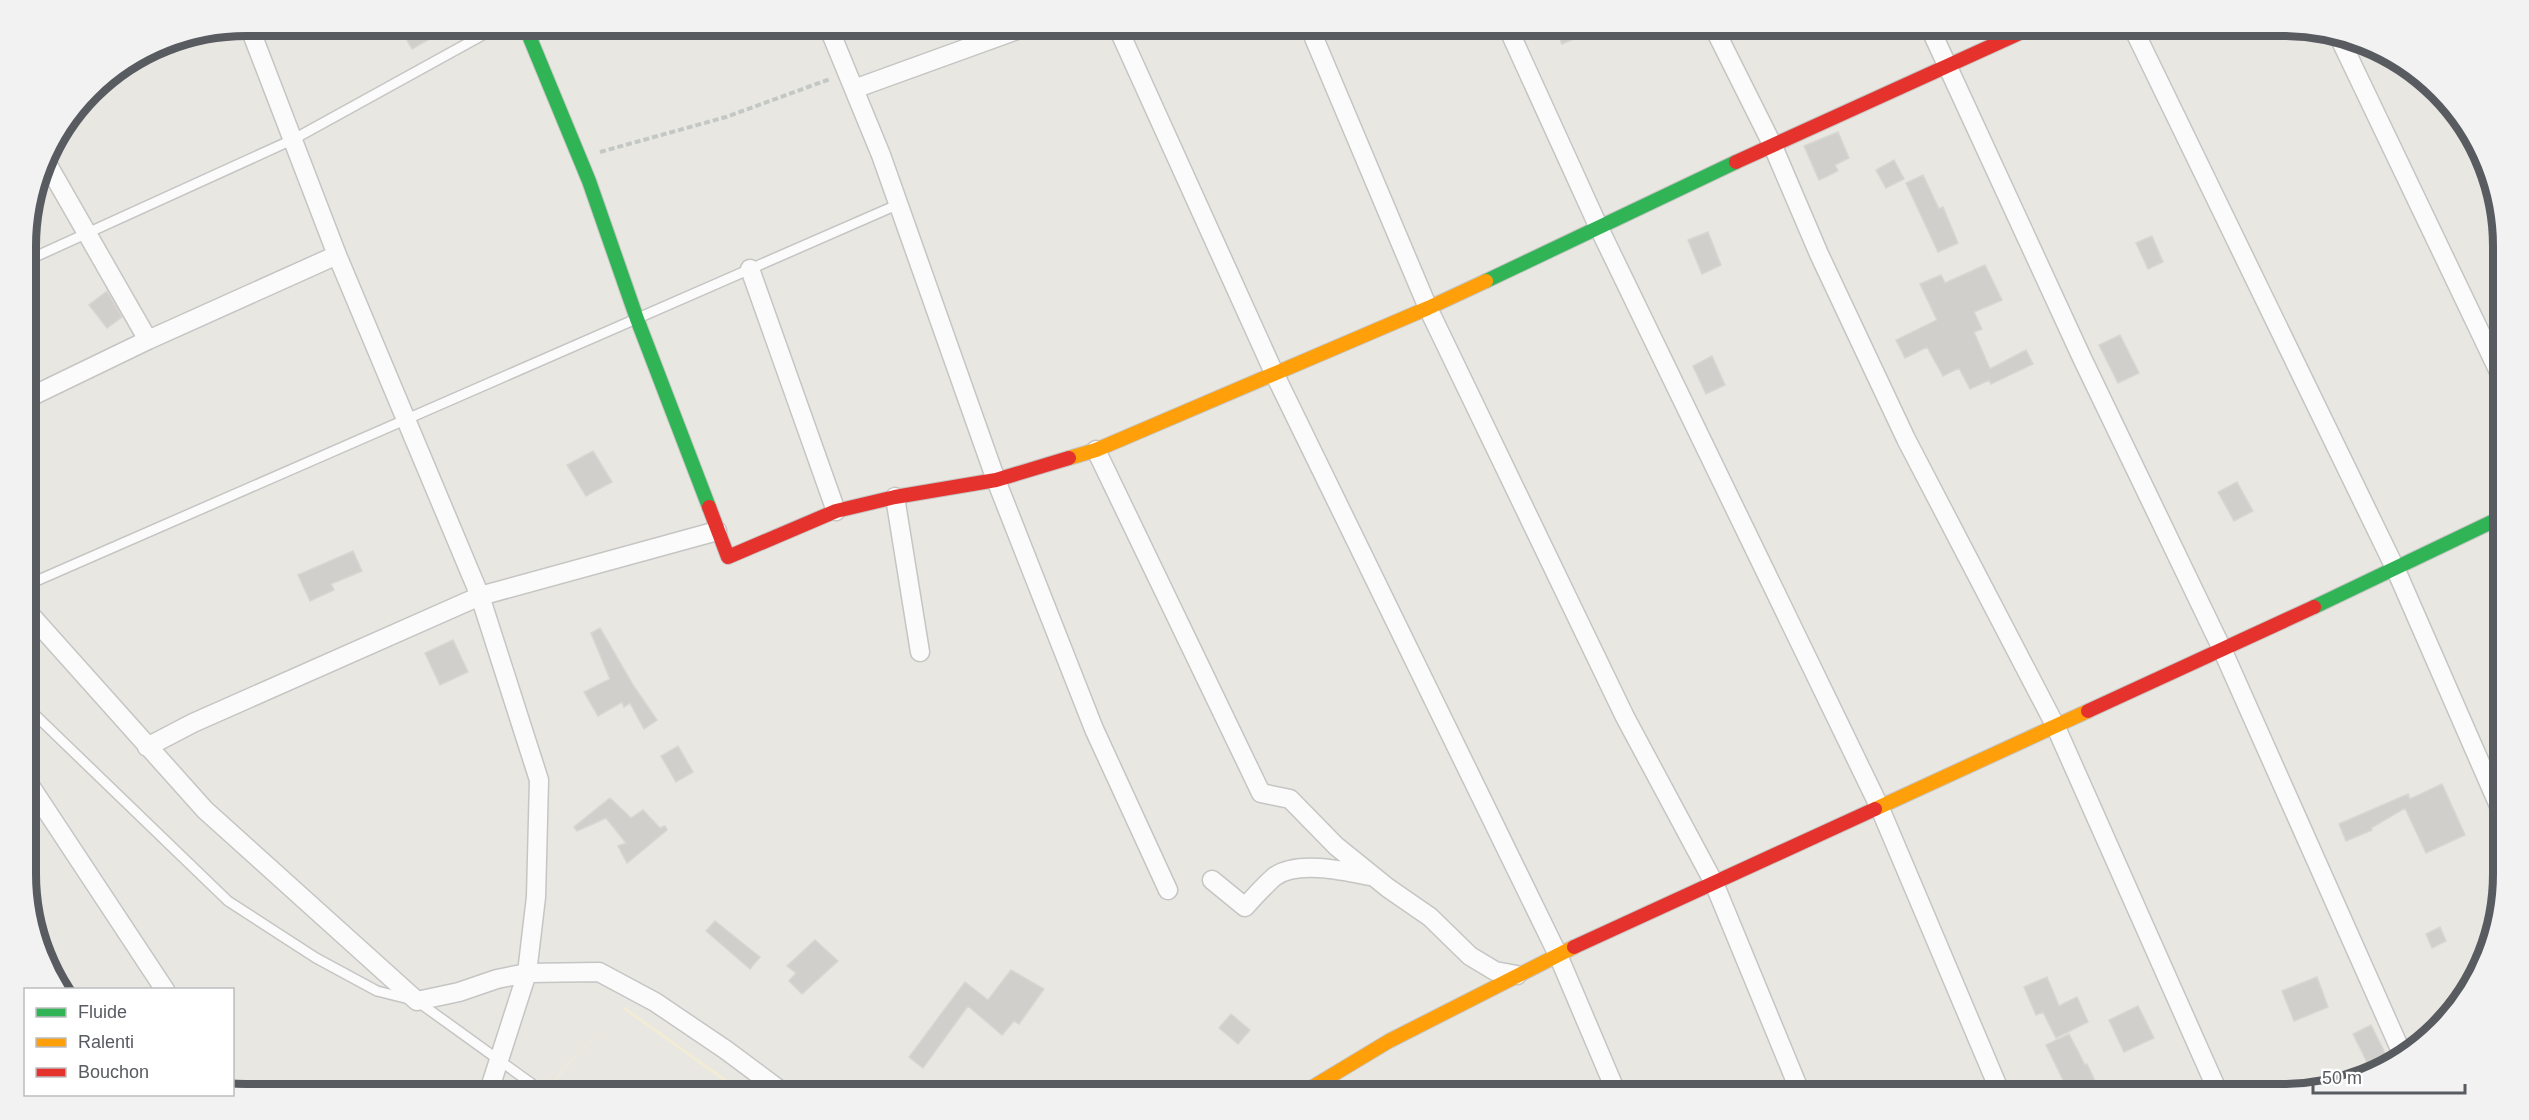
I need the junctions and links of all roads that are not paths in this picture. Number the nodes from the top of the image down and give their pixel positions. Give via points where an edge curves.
1 (253, 36) edge
2 (481, 36) edge
3 (529, 36) edge
4 (832, 36) edge
5 (996, 36) edge
6 (1122, 36) edge
7 (1313, 36) edge
8 (1512, 36) edge
9 (1718, 36) edge
10 (1934, 36) edge
11 (2014, 36) edge
12 (2137, 36) edge
13 (2343, 45) edge
14 (1948, 67) junction
15 (850, 81) junction
16 (294, 139) junction
17 (1772, 144) junction
18 (50, 169) edge
19 (899, 204) junction
20 (1599, 228) junction
21 (88, 233) junction
22 (337, 255) junction
23 (36, 256) edge
24 (750, 269) junction
25 (1428, 308) junction
26 (636, 319) junction
27 (148, 340) junction
28 (2493, 359) edge
29 (1275, 375) junction
30 (36, 394) edge
31 (407, 420) junction
32 (1096, 450) junction
33 (996, 480) junction
34 (895, 497) junction
35 (836, 511) junction
36 (2493, 522) edge
37 (717, 531) junction
38 (2396, 570) junction
39 (36, 581) edge
40 (480, 596) junction
41 (36, 621) edge
42 (2222, 649) junction
43 (920, 652) dead end
44 (36, 716) edge
45 (2055, 725) junction
46 (147, 747) junction
47 (2493, 792) edge
48 (36, 795) edge
49 (1880, 806) junction
50 (1375, 877) junction
51 (1212, 880) dead end
52 (1714, 883) junction
53 (1168, 890) dead end
54 (1558, 955) junction
55 (527, 973) junction
56 (1517, 975) junction
57 (164, 988) edge
58 (417, 1001) junction
59 (2400, 1048) edge
60 (498, 1060) junction
61 (491, 1084) edge
62 (532, 1084) edge
63 (772, 1084) edge
64 (1318, 1084) edge
65 (1613, 1084) edge
66 (1797, 1084) edge
67 (1997, 1084) edge
68 (2215, 1084) edge

1 - 16 street
2 - 16 lane
3 - 26 street via 579,158
4 - 15 street
5 - 15 street
6 - 29 street
7 - 25 street
8 - 20 street
9 - 17 street
10 - 14 street
11 - 14 street
12 - 38 street
13 - 28 street
14 - 17 street
14 - 42 street
15 - 19 street
16 - 21 lane
16 - 22 street
17 - 20 street
17 - 45 street via 1906,439
18 - 21 street
19 - 24 lane
19 - 33 street
20 - 25 street
20 - 49 street
21 - 23 lane
21 - 27 street
22 - 27 street
22 - 31 street
24 - 26 lane
24 - 35 street
25 - 29 street
25 - 52 street via 1625,717
26 - 31 lane
26 - 37 street
27 - 30 street
29 - 32 street
29 - 54 street
31 - 39 lane
31 - 40 street
32 - 33 street
32 - 50 street via 1261,793 1290,799 1335,846
33 - 34 street
33 - 53 street via 1094,729
34 - 35 street
34 - 43 street
35 - 37 street via 728,558
36 - 38 street
37 - 40 street
38 - 42 street
38 - 47 street
40 - 46 street
40 - 55 street via 539,780 536,897
41 - 46 street
42 - 45 street
42 - 59 street
44 - 58 lane via 228,901 316,958 377,991
45 - 49 street
45 - 68 street
46 - 58 street via 205,810
48 - 57 street
49 - 52 street
49 - 67 street
50 - 51 street via 1330,868 1304,868 1276,876 1245,907
50 - 56 street via 1430,917 1470,956 1495,971
52 - 54 street
52 - 66 street
54 - 56 street
54 - 65 street
55 - 58 street
55 - 60 street
55 - 63 street via 599,972 655,1002
56 - 64 street via 1389,1041
58 - 60 lane
60 - 61 street
60 - 62 lane

